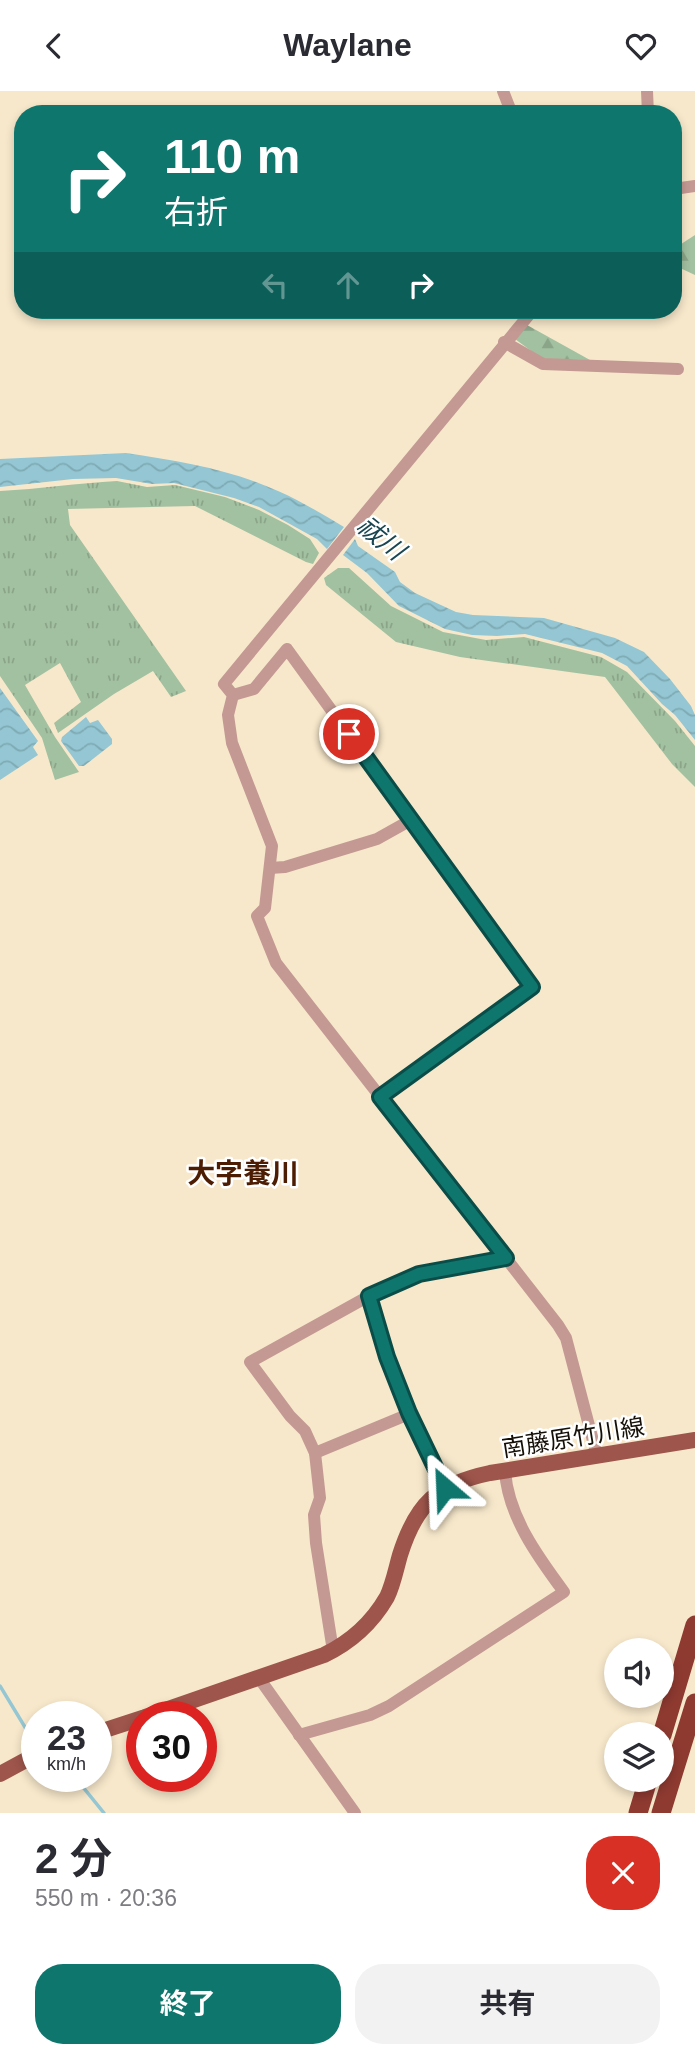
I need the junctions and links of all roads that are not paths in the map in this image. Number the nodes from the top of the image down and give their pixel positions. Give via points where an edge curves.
1 (525, 319) edge
2 (504, 342) junction
3 (678, 369) dead end
4 (233, 695) junction
5 (411, 820) junction
6 (270, 868) junction
7 (380, 1097) junction
8 (506, 1258) junction
9 (369, 1296) junction
10 (409, 1413) junction
11 (695, 1440) edge
12 (315, 1453) junction
13 (597, 1456) junction
14 (505, 1471) junction
15 (445, 1488) junction
16 (695, 1625) edge
17 (333, 1651) junction
18 (259, 1678) junction
19 (187, 1701) edge
20 (695, 1703) edge
21 (666, 1722) edge
22 (299, 1735) junction
23 (21, 1762) edge
24 (0, 1774) edge
25 (644, 1792) edge
26 (355, 1813) edge
27 (638, 1813) edge
28 (661, 1813) edge

1 - 2 street
2 - 3 street via 542,364
2 - 4 street via 224,684
4 - 5 street via 254,689 287,649
4 - 6 street via 228,715 232,743 272,846
5 - 6 street via 377,839
5 - 7 street via 532,987
6 - 7 street via 265,908 257,916 268,947
7 - 8 street
8 - 9 street via 419,1274
8 - 13 street via 566,1338
9 - 10 street
9 - 12 street via 250,1362 305,1431
10 - 12 street
10 - 15 street
11 - 13 main road, 南藤原竹川線
12 - 17 street via 320,1498 313,1515
13 - 14 main road, 南藤原竹川線
14 - 15 main road, 南藤原竹川線 via 465,1478
14 - 22 street via 517,1518 564,1593 388,1706
15 - 17 main road, 南藤原竹川線 via 424,1506 408,1529 388,1595 373,1617
16 - 21 highway
17 - 18 main road, 南藤原竹川線
18 - 19 main road, 南藤原竹川線
18 - 22 street
20 - 28 highway
22 - 26 street
23 - 24 main road
25 - 27 highway

